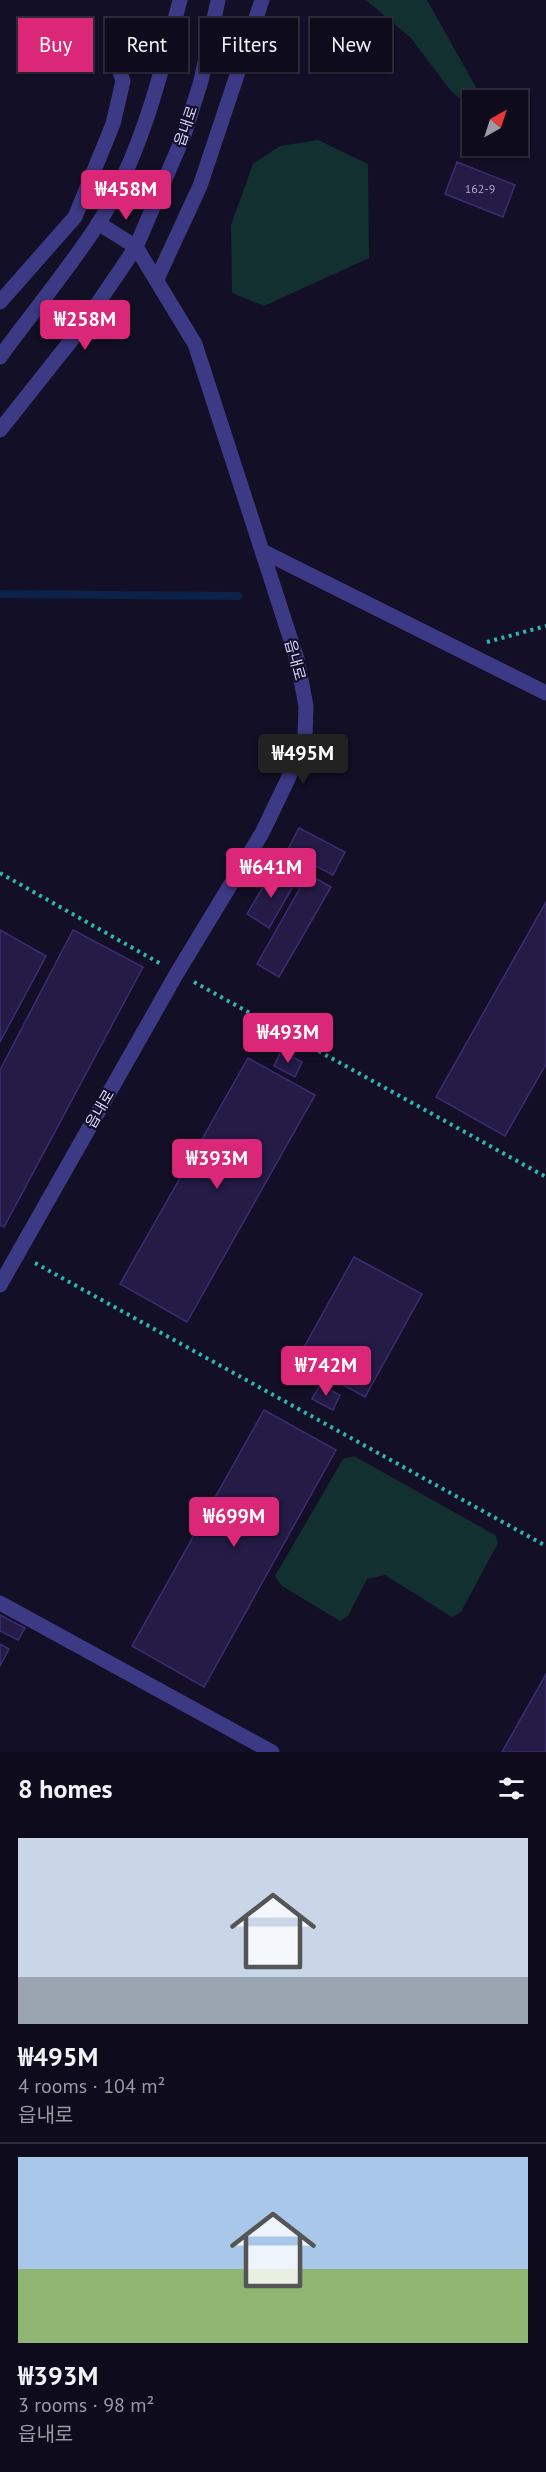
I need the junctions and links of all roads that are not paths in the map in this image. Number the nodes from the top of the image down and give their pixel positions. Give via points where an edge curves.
1 (180, 0) edge
2 (218, 0) edge
3 (262, 0) edge
4 (120, 72) edge
5 (99, 223) junction
6 (136, 247) junction
7 (157, 279) junction
8 (0, 302) edge
9 (0, 357) edge
10 (0, 429) edge
11 (262, 551) junction
12 (546, 693) edge
13 (0, 1285) edge
14 (0, 1602) edge
15 (272, 1752) edge

1 - 5 street via 136,142
2 - 6 street, 읍내로 via 201,81 184,135
3 - 7 street via 200,186
4 - 8 street via 123,81 113,124 75,217
5 - 6 street
5 - 9 street
6 - 7 street, 읍내로
6 - 10 street via 81,328
7 - 11 street, 읍내로 via 195,344
11 - 12 street
11 - 13 street, 읍내로 via 297,659 306,706 305,737 262,833 177,973
14 - 15 street

